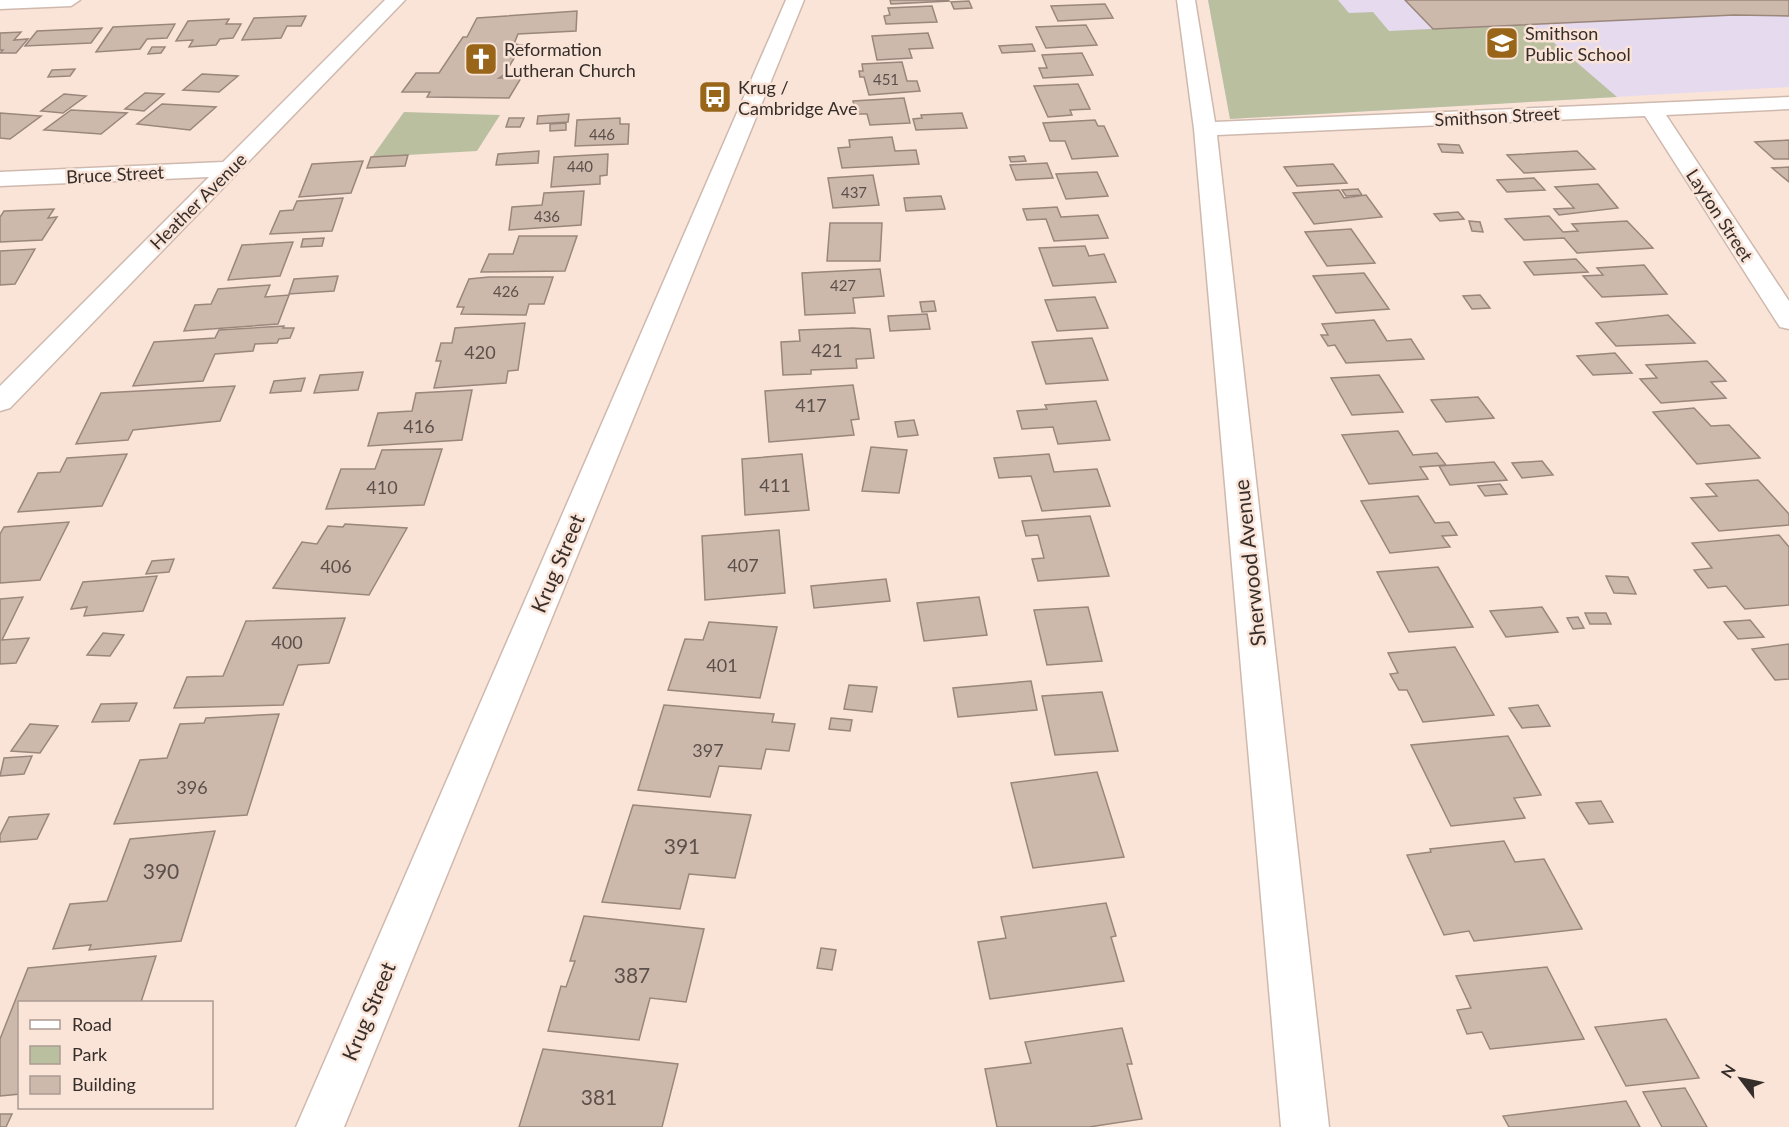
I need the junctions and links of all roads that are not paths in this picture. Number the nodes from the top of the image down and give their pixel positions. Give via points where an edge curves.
1 (71, 0) edge
2 (396, 0) edge
3 (795, 0) edge
4 (1186, 0) edge
5 (0, 3) edge
6 (1789, 103) edge
7 (1651, 109) junction
8 (1205, 129) junction
9 (230, 169) junction
10 (0, 179) edge
11 (1789, 321) edge
12 (0, 402) edge
13 (320, 1127) edge
14 (1305, 1127) edge

1 - 5 street
2 - 9 street, Heather Avenue
3 - 13 street, Krug Street
4 - 8 street, Sherwood Avenue
6 - 7 street, Smithson Street
7 - 8 street, Smithson Street
7 - 11 street, Layton Street
8 - 14 street, Sherwood Avenue
9 - 10 street, Bruce Street
9 - 12 street, Heather Avenue

